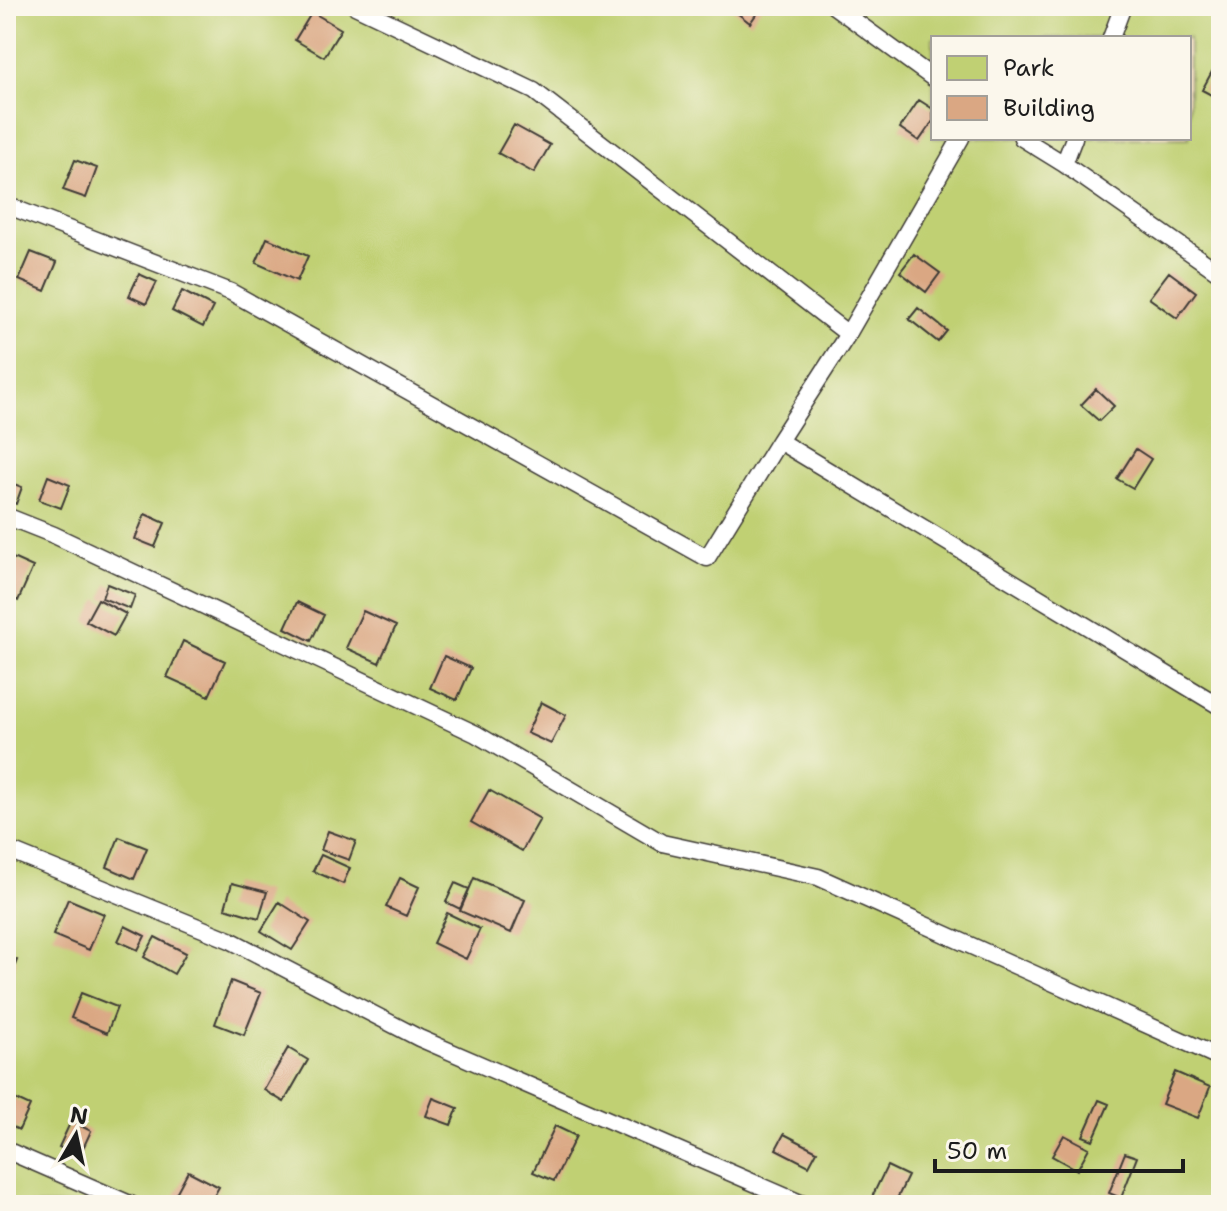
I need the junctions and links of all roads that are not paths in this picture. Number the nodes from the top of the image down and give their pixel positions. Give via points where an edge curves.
1 (355, 6) edge
2 (834, 6) edge
3 (1123, 6) edge
4 (1112, 36) edge
5 (931, 77) edge
6 (960, 140) edge
7 (1025, 140) edge
8 (1073, 140) edge
9 (1064, 164) junction
10 (6, 205) edge
11 (1221, 274) edge
12 (848, 334) junction
13 (779, 441) junction
14 (6, 516) edge
15 (1221, 707) edge
16 (6, 849) edge
17 (1221, 1058) edge
18 (6, 1150) edge
19 (132, 1205) edge
20 (805, 1205) edge

1 - 12 lane via 534,91
2 - 5 lane
3 - 4 lane
6 - 12 lane
7 - 9 lane
8 - 9 lane
9 - 11 lane
10 - 13 lane via 231,292 707,558
12 - 13 lane
13 - 15 lane
14 - 17 lane via 476,734 662,843 818,877
16 - 20 lane via 230,940 419,1038
18 - 19 lane

